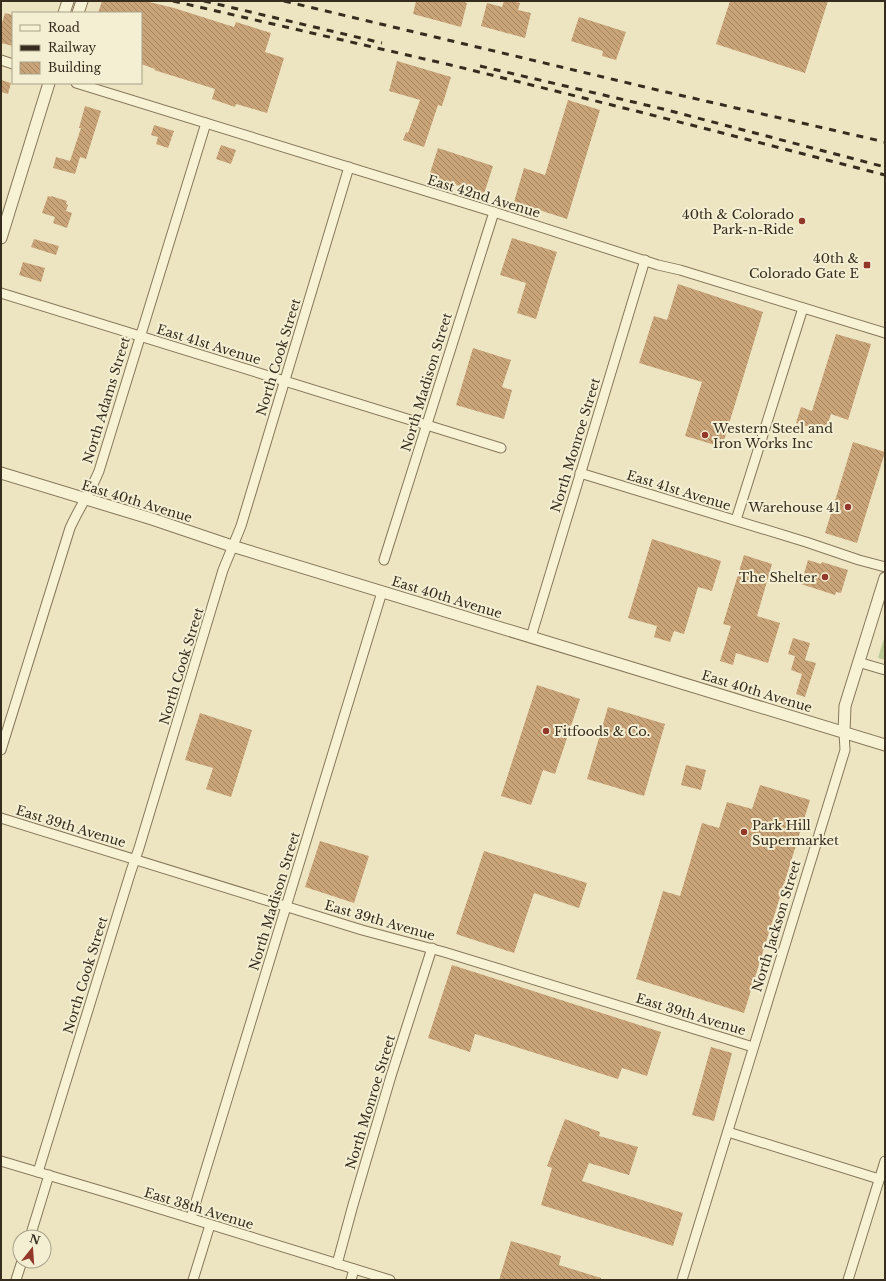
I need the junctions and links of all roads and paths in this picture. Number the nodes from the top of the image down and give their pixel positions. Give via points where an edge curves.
1 (68, 1) edge
2 (82, 1) edge
3 (64, 12) edge
4 (78, 12) edge
5 (1, 60) edge
6 (12, 64) edge
7 (49, 84) edge
8 (79, 84) edge
9 (206, 123) junction
10 (349, 167) junction
11 (494, 212) junction
12 (1, 238) edge
13 (645, 260) junction
14 (1, 293) edge
15 (802, 308) junction
16 (885, 333) edge
17 (140, 336) junction
18 (285, 381) junction
19 (426, 425) junction
20 (501, 448) dead end
21 (1, 473) edge
22 (580, 473) junction
23 (85, 499) junction
24 (736, 520) junction
25 (232, 546) junction
26 (384, 560) dead end
27 (885, 567) edge
28 (885, 578) edge
29 (382, 592) junction
30 (531, 637) junction
31 (858, 662) junction
32 (885, 670) edge
33 (844, 732) junction
34 (885, 745) edge
35 (1, 750) edge
36 (1, 818) edge
37 (135, 859) junction
38 (287, 906) junction
39 (432, 948) junction
40 (753, 1047) junction
41 (728, 1132) junction
42 (1, 1161) edge
43 (885, 1161) edge
44 (38, 1172) junction
45 (48, 1175) junction
46 (880, 1179) junction
47 (190, 1218) junction
48 (210, 1225) junction
49 (32, 1229) edge
50 (337, 1264) junction
51 (19, 1269) edge
52 (354, 1269) junction
53 (16, 1280) edge
54 (193, 1280) edge
55 (351, 1280) edge
56 (390, 1280) edge
57 (682, 1280) edge
58 (848, 1280) edge

1 - 3 street
2 - 4 street
5 - 6 street
7 - 12 street
8 - 9 street, East 42nd Avenue
9 - 10 street, East 42nd Avenue
9 - 17 street, North Adams Street
10 - 11 street, East 42nd Avenue
10 - 18 street, North Cook Street
11 - 13 street, East 42nd Avenue
11 - 19 street, North Madison Street
13 - 15 street, East 42nd Avenue
13 - 22 street, North Monroe Street
14 - 17 street, East 41st Avenue
15 - 16 street, East 42nd Avenue
15 - 24 street
17 - 18 street, East 41st Avenue
17 - 23 street, North Adams Street via 99,471
18 - 19 street, East 41st Avenue
18 - 25 street, North Cook Street via 241,526
19 - 20 street, East 41st Avenue
19 - 26 street, North Madison Street
21 - 23 street, East 40th Avenue
22 - 24 street, East 41st Avenue
22 - 30 street, North Monroe Street
23 - 25 street, East 40th Avenue
23 - 35 street, North Adams Street via 70,528
24 - 27 street, East 41st Avenue
25 - 29 street, East 40th Avenue
25 - 37 street, North Cook Street
28 - 31 street, North Jackson Street
29 - 30 street, East 40th Avenue
29 - 38 street, North Madison Street
30 - 33 street, East 40th Avenue
31 - 32 street
31 - 33 street, North Jackson Street via 845,706
33 - 34 street, East 40th Avenue
33 - 40 street, North Jackson Street via 845,750
36 - 37 street, East 39th Avenue
37 - 38 street, East 39th Avenue
37 - 44 street, North Cook Street
38 - 39 street, East 39th Avenue via 362,930
38 - 47 street, North Madison Street
39 - 40 street, East 39th Avenue
39 - 50 street, North Monroe Street via 389,1084
40 - 41 street, North Jackson Street
41 - 46 street
41 - 57 street, North Jackson Street
42 - 44 street, East 38th Avenue
43 - 46 street
44 - 45 street, East 38th Avenue
45 - 47 street, East 38th Avenue
45 - 49 street
46 - 58 street
47 - 48 street, East 38th Avenue
48 - 50 street, East 38th Avenue
48 - 54 street
50 - 52 street, East 38th Avenue
51 - 53 street
52 - 55 street
52 - 56 street, East 38th Avenue

